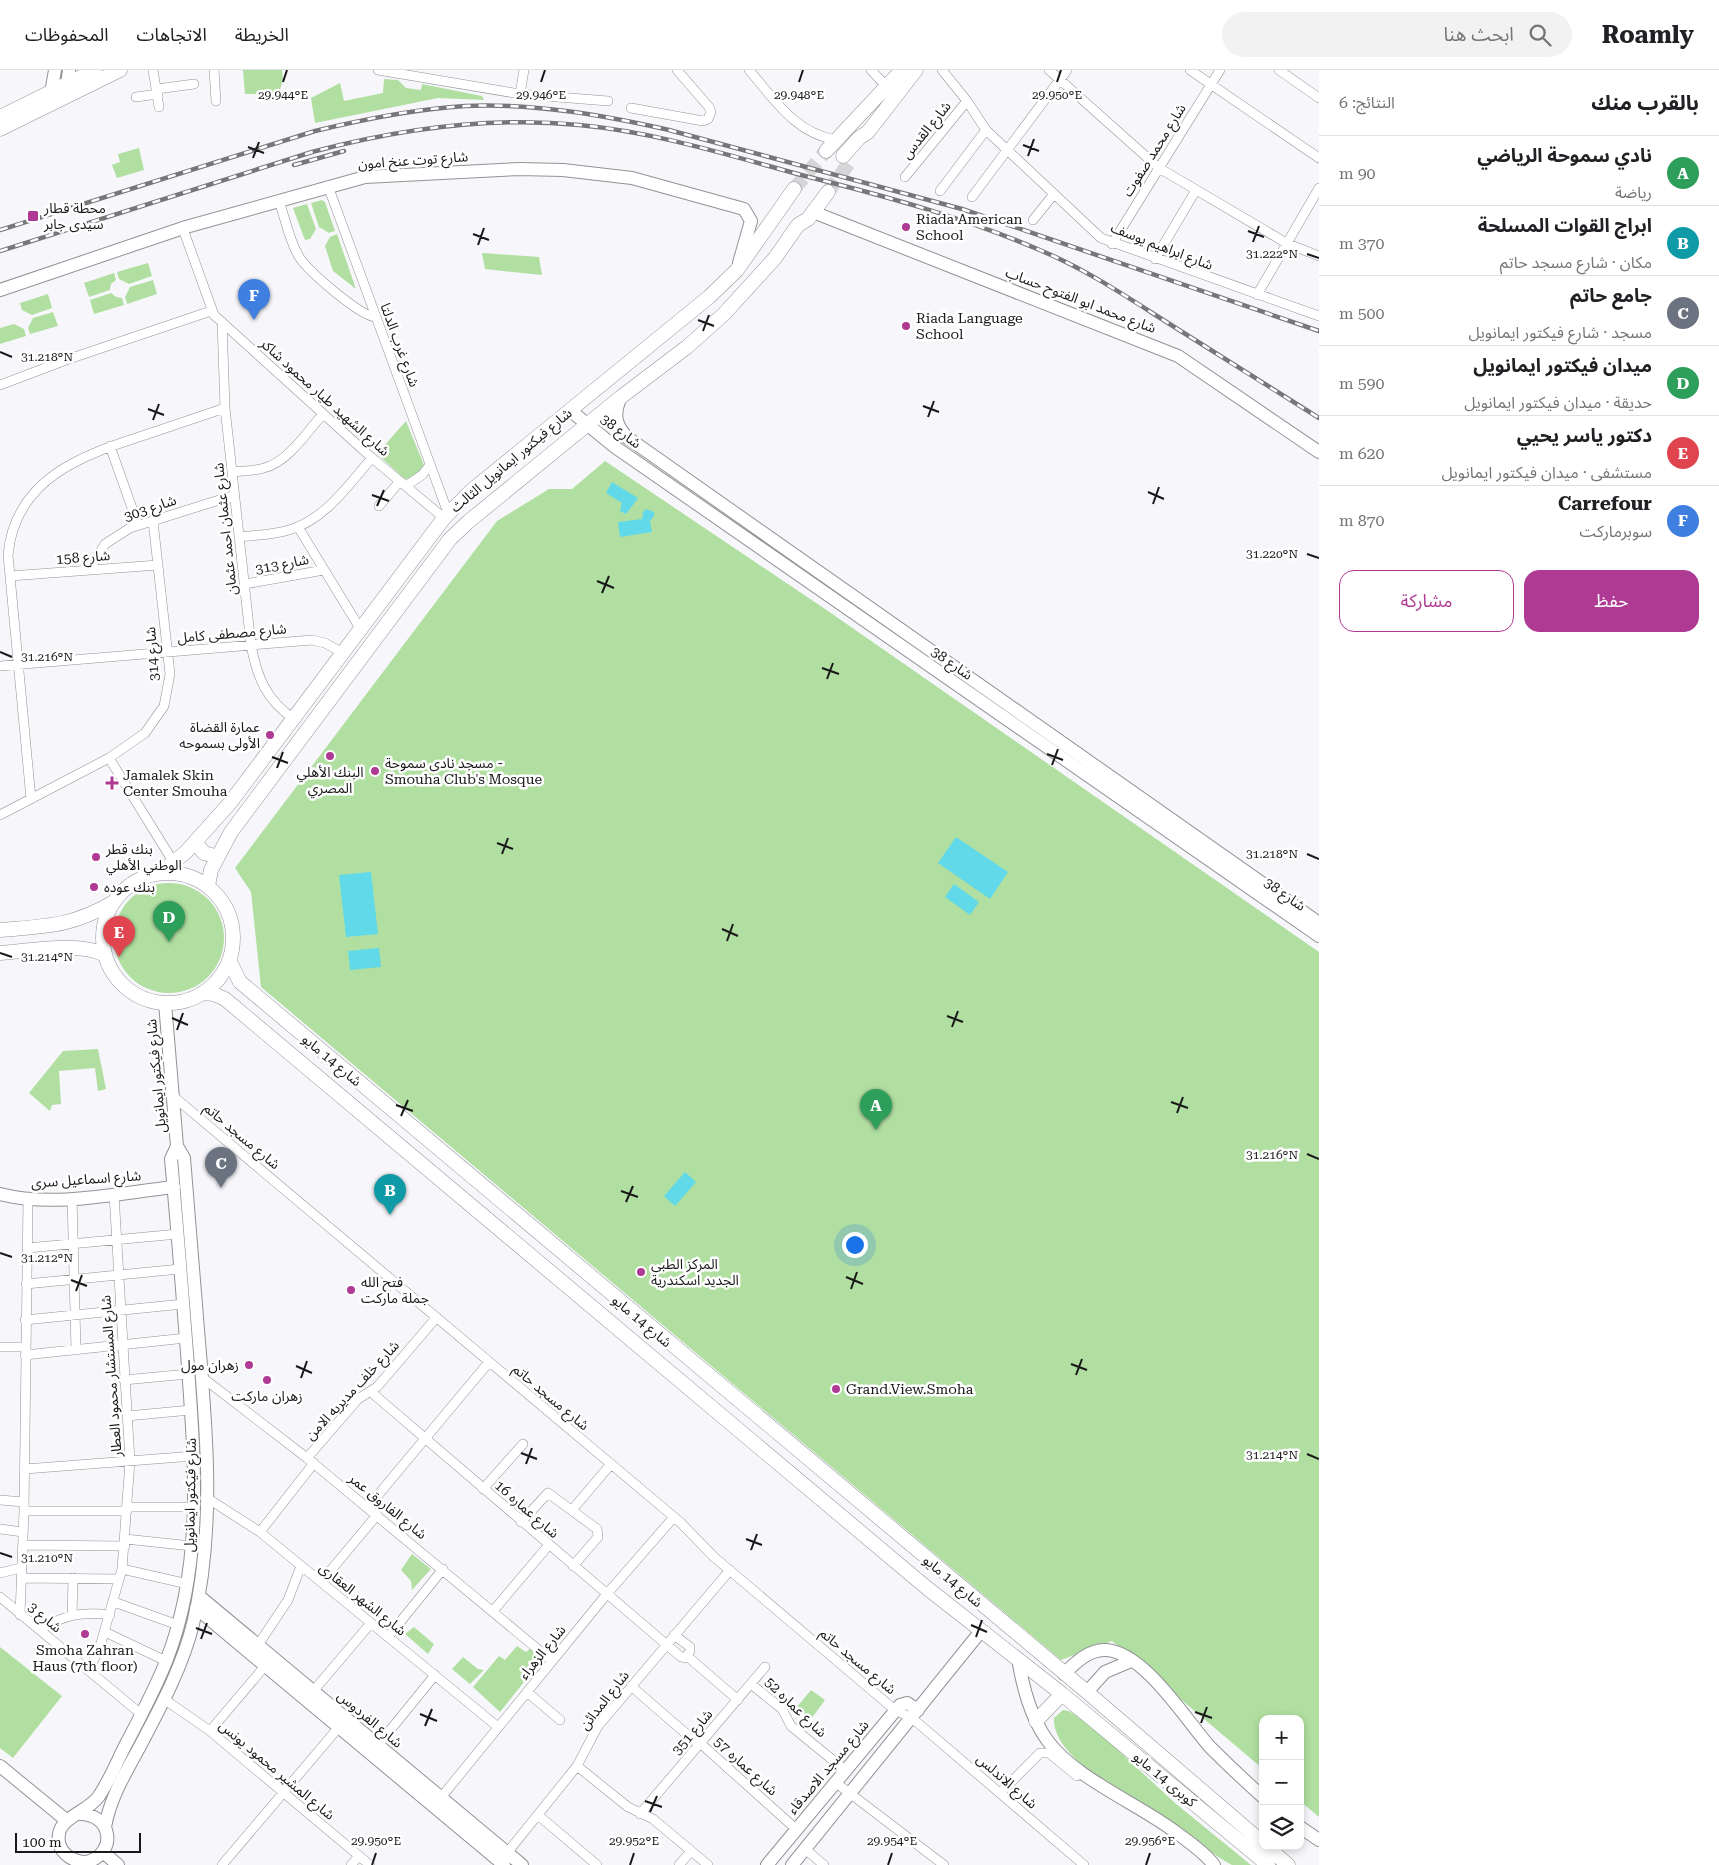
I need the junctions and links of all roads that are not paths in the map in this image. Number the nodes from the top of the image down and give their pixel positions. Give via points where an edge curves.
1 (55, 70) edge
2 (69, 70) edge
3 (95, 70) edge
4 (120, 70) edge
5 (153, 70) edge
6 (214, 70) edge
7 (378, 70) edge
8 (524, 70) edge
9 (677, 70) edge
10 (750, 70) edge
11 (872, 70) edge
12 (902, 70) edge
13 (916, 70) edge
14 (942, 70) edge
15 (1049, 70) edge
16 (1068, 70) edge
17 (1190, 70) edge
18 (1220, 70) edge
19 (1279, 70) edge
20 (1060, 81) junction
21 (194, 84) dead end
22 (1211, 84) junction
23 (886, 86) junction
24 (66, 91) junction
25 (158, 92) junction
26 (520, 94) junction
27 (136, 97) dead end
28 (1319, 98) edge
29 (50, 99) junction
30 (216, 101) dead end
31 (608, 101) dead end
32 (967, 101) junction
33 (159, 107) dead end
34 (631, 108) dead end
35 (0, 117) edge
36 (0, 129) edge
37 (986, 130) junction
38 (836, 140) junction
39 (1007, 150) junction
40 (826, 151) tunnel mouth
41 (847, 158) tunnel mouth
42 (1319, 158) edge
43 (1159, 168) junction
44 (905, 177) dead end
45 (328, 186) junction
46 (1319, 188) edge
47 (794, 189) tunnel mouth
48 (1196, 190) junction
49 (940, 191) dead end
50 (1054, 194) junction
51 (972, 197) dead end
52 (279, 201) junction
53 (813, 212) junction
54 (1033, 220) dead end
55 (798, 225) junction
56 (182, 229) junction
57 (1112, 244) junction
58 (1288, 244) junction
59 (1319, 256) edge
60 (1155, 259) junction
61 (737, 270) junction
62 (0, 290) edge
63 (1257, 295) junction
64 (709, 297) junction
65 (211, 311) junction
66 (724, 314) junction
67 (375, 316) junction
68 (1319, 316) edge
69 (222, 322) junction
70 (0, 385) edge
71 (621, 397) junction
72 (226, 408) junction
73 (571, 411) junction
74 (323, 414) junction
75 (588, 425) junction
76 (110, 446) junction
77 (1319, 452) edge
78 (372, 458) junction
79 (430, 465) junction
80 (233, 472) junction
81 (403, 483) junction
82 (235, 495) junction
83 (379, 506) dead end
84 (446, 515) junction
85 (153, 521) junction
86 (138, 525) junction
87 (298, 527) junction
88 (240, 537) junction
89 (4, 555) edge
90 (158, 565) junction
91 (89, 570) junction
92 (324, 570) junction
93 (10, 576) junction
94 (245, 584) junction
95 (361, 630) junction
96 (251, 645) junction
97 (167, 652) junction
98 (343, 653) junction
99 (18, 664) junction
100 (0, 666) edge
101 (294, 719) junction
102 (109, 758) junction
103 (31, 800) junction
104 (0, 815) edge
105 (195, 842) junction
106 (1197, 845) junction
107 (218, 857) junction
108 (174, 863) junction
109 (160, 873) junction
110 (208, 886) junction
111 (112, 903) junction
112 (1319, 923) edge
113 (58, 925) junction
114 (0, 930) edge
115 (1319, 936) edge
116 (60, 949) junction
117 (0, 953) edge
118 (105, 955) junction
119 (229, 960) junction
120 (202, 993) junction
121 (165, 1003) junction
122 (173, 1096) junction
123 (177, 1146) junction
124 (174, 1187) junction
125 (0, 1194) edge
126 (114, 1194) junction
127 (72, 1198) junction
128 (28, 1199) junction
129 (508, 1208) junction
130 (492, 1224) junction
131 (178, 1234) junction
132 (116, 1240) junction
133 (73, 1244) junction
134 (27, 1248) junction
135 (180, 1269) junction
136 (118, 1275) junction
137 (74, 1280) junction
138 (26, 1284) junction
139 (183, 1304) junction
140 (120, 1310) junction
141 (75, 1315) junction
142 (436, 1318) junction
143 (25, 1320) junction
144 (186, 1338) junction
145 (121, 1345) junction
146 (0, 1347) edge
147 (76, 1350) junction
148 (25, 1351) junction
149 (489, 1362) junction
150 (188, 1374) junction
151 (203, 1378) junction
152 (124, 1380) junction
153 (371, 1392) junction
154 (191, 1410) junction
155 (127, 1416) junction
156 (425, 1439) junction
157 (523, 1444) dead end
158 (194, 1456) junction
159 (130, 1461) junction
160 (310, 1461) junction
161 (611, 1464) junction
162 (25, 1469) junction
163 (483, 1489) junction
164 (207, 1498) junction
165 (0, 1500) edge
166 (24, 1506) junction
167 (194, 1507) junction
168 (368, 1507) junction
169 (127, 1509) junction
170 (572, 1510) junction
171 (377, 1515) junction
172 (674, 1517) junction
173 (521, 1522) junction
174 (0, 1530) edge
175 (23, 1532) junction
176 (260, 1532) junction
177 (125, 1542) junction
178 (23, 1545) junction
179 (192, 1546) junction
180 (548, 1546) junction
181 (301, 1566) junction
182 (573, 1566) junction
183 (22, 1568) junction
184 (443, 1568) junction
185 (730, 1570) junction
186 (0, 1573) edge
187 (121, 1574) junction
188 (21, 1578) junction
189 (73, 1578) junction
190 (321, 1582) junction
191 (188, 1584) junction
192 (606, 1595) junction
193 (0, 1597) edge
194 (114, 1602) junction
195 (197, 1602) junction
196 (493, 1611) junction
197 (20, 1614) junction
198 (72, 1615) junction
199 (110, 1615) junction
200 (179, 1623) junction
201 (371, 1623) junction
202 (192, 1625) junction
203 (40, 1630) junction
204 (981, 1631) junction
205 (105, 1632) junction
206 (674, 1634) junction
207 (388, 1637) junction
208 (666, 1645) junction
209 (258, 1646) junction
210 (687, 1656) junction
211 (1018, 1659) junction
212 (552, 1660) junction
213 (166, 1661) junction
214 (1131, 1661) junction
215 (265, 1666) junction
216 (766, 1667) dead end
217 (89, 1671) junction
218 (1064, 1674) junction
219 (435, 1675) junction
220 (751, 1684) junction
221 (631, 1686) junction
222 (527, 1692) junction
223 (1087, 1692) junction
224 (1062, 1694) junction
225 (310, 1696) junction
226 (164, 1699) junction
227 (738, 1700) junction
228 (895, 1710) junction
229 (141, 1714) junction
230 (915, 1714) junction
231 (560, 1720) dead end
232 (1036, 1721) junction
233 (339, 1727) junction
234 (498, 1727) junction
235 (210, 1731) junction
236 (700, 1744) junction
237 (378, 1745) junction
238 (0, 1766) edge
239 (577, 1766) junction
240 (845, 1770) junction
241 (836, 1782) junction
242 (1110, 1790) junction
243 (283, 1793) junction
244 (850, 1793) junction
245 (1000, 1793) junction
246 (1259, 1793) edge
247 (437, 1802) junction
248 (80, 1814) junction
249 (640, 1814) junction
250 (538, 1816) junction
251 (66, 1820) junction
252 (105, 1827) junction
253 (796, 1829) junction
254 (1304, 1830) edge
255 (1259, 1840) edge
256 (1319, 1840) edge
257 (61, 1849) junction
258 (805, 1849) junction
259 (1271, 1850) edge
260 (691, 1851) junction
261 (103, 1852) junction
262 (359, 1856) junction
263 (506, 1859) edge
264 (84, 1864) edge
265 (60, 1865) edge
266 (118, 1865) edge
267 (222, 1865) edge
268 (352, 1865) edge
269 (370, 1865) edge
270 (522, 1865) edge
271 (597, 1865) edge
272 (678, 1865) edge
273 (708, 1865) edge
274 (767, 1865) edge
275 (792, 1865) edge
276 (824, 1865) edge
277 (944, 1865) edge
278 (1084, 1865) edge
279 (1214, 1865) edge
280 (1268, 1865) edge
281 (1288, 1865) edge

1 - 29 street
2 - 24 street
3 - 24 main road
4 - 24 main road
5 - 25 street
6 - 30 street
7 - 26 street
8 - 26 street
9 - 34 street via 709,107 708,119 703,121
10 - 38 street via 794,122 810,132
11 - 23 street
12 - 23 main road
13 - 41 main road via 868,132 864,143
14 - 32 street, شارع ابراهيم يوسف
15 - 20 street
16 - 20 street
17 - 22 street
18 - 22 street, شارع محمد صفوت
19 - 28 street
20 - 39 street
20 - 43 street
21 - 25 street
22 - 42 street
22 - 43 street, شارع محمد صفوت
23 - 38 main road
24 - 29 main road
25 - 27 street
25 - 33 street
26 - 31 street
29 - 35 main road
29 - 36 main road
32 - 37 street, شارع ابراهيم يوسف
32 - 44 street, شارع القدس
37 - 39 street, شارع ابراهيم يوسف
37 - 49 street
38 - 40 main road
39 - 50 street, شارع ابراهيم يوسف
39 - 51 street
43 - 48 street
43 - 57 street, شارع محمد صفوت
45 - 52 street, شارع توت عنخ امون
45 - 61 street, شارع توت عنخ امون via 365,177 519,169 632,178 744,209 751,221
45 - 67 street, شارع غرب الدلتا
46 - 58 street
47 - 61 main road, شارع فيكتور ايمانويل الثالث
48 - 58 street
48 - 60 street
50 - 54 street
50 - 57 street, شارع ابراهيم يوسف via 1101,238
52 - 56 street, شارع توت عنخ امون
52 - 67 street via 302,262 361,311
53 - 55 main road, شارع فيكتور ايمانويل الثالث
53 - 55 main road, شارع فيكتور ايمانويل الثالث via 824,189 802,211
53 - 77 street, شارع محمد ابو الفتوح حساب via 1178,356
55 - 66 main road, شارع فيكتور ايمانويل الثالث via 769,265
56 - 62 street, شارع توت عنخ امون
56 - 65 street, شارع الشهيد طيار محمود شاكر
57 - 60 street, شارع ابراهيم يوسف
58 - 59 street
58 - 63 street
60 - 63 street, شارع ابراهيم يوسف
61 - 64 main road, شارع فيكتور ايمانويل الثالث
63 - 68 street, شارع ابراهيم يوسف
64 - 66 main road
64 - 73 main road, شارع فيكتور ايمانويل الثالث
65 - 69 street, شارع الشهيد طيار محمود شاكر
65 - 70 street
66 - 71 main road, شارع فيكتور ايمانويل الثالث
67 - 79 street, شارع غرب الدلتا
69 - 72 street, شارع عثمان احمد عثمان
69 - 74 street, شارع الشهيد طيار محمود شاكر
71 - 75 main road, شارع فيكتور ايمانويل الثالث
71 - 106 street, شارع 38 via 615,411 616,421 628,438
72 - 76 street
72 - 80 street, شارع عثمان احمد عثمان
73 - 75 street, شارع 38
73 - 84 main road, شارع فيكتور ايمانويل الثالث
74 - 78 street, شارع الشهيد طيار محمود شاكر
74 - 80 street via 273,465
75 - 106 street, شارع 38 via 615,447
75 - 107 main road, شارع فيكتور ايمانويل الثالث via 450,539 231,832
76 - 86 street
76 - 89 street via 67,464 39,488 13,526
78 - 81 street, شارع الشهيد طيار محمود شاكر
78 - 87 street via 332,504
79 - 81 street via 422,475
79 - 84 street, شارع غرب الدلتا
80 - 82 street, شارع عثمان احمد عثمان
81 - 83 street
81 - 84 street, شارع الشهيد طيار محمود شاكر
82 - 85 street, شارع 303
82 - 88 street, شارع عثمان احمد عثمان
84 - 95 main road, شارع فيكتور ايمانويل الثالث
85 - 86 street, شارع 303
85 - 90 street, شارع 314
86 - 91 street, شارع 303 via 105,544
87 - 88 street
87 - 92 street
88 - 94 street, شارع عثمان احمد عثمان
89 - 93 street
90 - 91 street, شارع 158
90 - 97 street, شارع 314
91 - 93 street, شارع 158
92 - 94 street, شارع 313
92 - 95 street
93 - 99 street
94 - 96 street, شارع عثمان احمد عثمان
95 - 98 main road, شارع فيكتور ايمانويل الثالث
96 - 97 street, شارع مصطفى كامل
96 - 98 street, شارع مصطفى كامل via 316,640
96 - 101 street, شارع عثمان احمد عثمان via 263,687 277,706
97 - 99 street, شارع مصطفى كامل
97 - 102 street, شارع 314 via 167,696 159,716 146,732
98 - 101 main road, شارع فيكتور ايمانويل الثالث
99 - 100 street, شارع مصطفى كامل
99 - 103 street
101 - 105 main road, شارع فيكتور ايمانويل الثالث via 230,803
102 - 103 street, شارع 314
102 - 108 street
103 - 104 street, شارع 314
105 - 107 main road via 204,853
105 - 108 main road, شارع فيكتور ايمانويل الثالث
106 - 112 street, شارع 38
106 - 115 street, شارع 38
107 - 110 main road, شارع فيكتور ايمانويل الثالث
108 - 109 main road, شارع فيكتور ايمانويل الثالث
109 - 110 main road via 185,875
109 - 111 main road via 136,880
110 - 119 main road via 229,914 233,931
111 - 113 main road via 77,921
111 - 118 main road via 104,924
113 - 114 main road
113 - 116 main road via 68,936
116 - 117 main road
116 - 118 main road via 90,950
118 - 121 main road via 110,968 128,989 145,999
119 - 120 main road via 221,976
119 - 129 main road, شارع 14 مايو via 240,982
120 - 121 main road
120 - 130 main road, شارع 14 مايو via 225,999
121 - 122 street, شارع فيكتور ايمانويل
122 - 123 street, شارع فيكتور ايمانويل
122 - 142 street, شارع مسجد حاتم
123 - 124 street, شارع فيكتور ايمانويل via 171,1159
123 - 151 street, شارع فيكتور ايمانويل via 184,1158
124 - 126 street, شارع اسماعيل سرى
124 - 131 street, شارع فيكتور ايمانويل
125 - 128 street, شارع اسماعيل سرى
126 - 127 street, شارع اسماعيل سرى
126 - 132 street, شارع المستشار محمود العطار
127 - 128 street, شارع اسماعيل سرى
127 - 133 street
128 - 134 street
129 - 130 main road via 495,1215
129 - 218 main road, شارع 14 مايو
130 - 204 main road, شارع 14 مايو
131 - 132 street
131 - 135 street, شارع فيكتور ايمانويل
132 - 133 street
132 - 136 street, شارع المستشار محمود العطار
133 - 134 street
133 - 137 street
134 - 138 street
135 - 136 street
135 - 139 street, شارع فيكتور ايمانويل
136 - 137 street
136 - 140 street, شارع المستشار محمود العطار
137 - 138 street
137 - 141 street
138 - 143 street
139 - 140 street
139 - 144 street, شارع فيكتور ايمانويل
140 - 141 street
140 - 145 street, شارع المستشار محمود العطار
141 - 143 street
141 - 147 street
142 - 149 street, شارع مسجد حاتم
142 - 153 street, شارع خلف مديريه الامن
143 - 148 street
144 - 145 street
144 - 150 street, شارع فيكتور ايمانويل
145 - 147 street
145 - 152 street, شارع المستشار محمود العطار
146 - 148 street
147 - 148 street
148 - 162 street
149 - 156 street
149 - 161 street, شارع مسجد حاتم
150 - 152 street
150 - 154 street, شارع فيكتور ايمانويل
151 - 160 street, شارع الفاروق عمر
151 - 164 street, شارع فيكتور ايمانويل
152 - 155 street, شارع المستشار محمود العطار
153 - 156 street, شارع عماره 16
153 - 160 street, شارع خلف مديريه الامن via 358,1399
154 - 155 street
154 - 158 street, شارع فيكتور ايمانويل
155 - 159 street, شارع المستشار محمود العطار
156 - 163 street, شارع عماره 16
156 - 168 street
157 - 163 street
158 - 159 street
158 - 167 street, شارع فيكتور ايمانويل
159 - 162 street
159 - 169 street, شارع المستشار محمود العطار
160 - 168 street, شارع الفاروق عمر
160 - 176 street, شارع خلف مديريه الامن
161 - 170 street
161 - 172 street, شارع مسجد حاتم
162 - 166 street
163 - 173 street, شارع عماره 16
164 - 176 street, شارع الشهر العقارى
164 - 195 street, شارع فيكتور ايمانويل
165 - 166 street
166 - 169 street
166 - 175 street
167 - 169 street
167 - 179 street, شارع فيكتور ايمانويل
168 - 171 street, شارع الفاروق عمر
169 - 177 street, شارع المستشار محمود العطار
170 - 173 street via 548,1493
170 - 182 street via 599,1533
171 - 184 street, شارع الفاروق عمر
171 - 190 street
172 - 185 street, شارع مسجد حاتم
172 - 192 street, شارع الزهراء
173 - 180 street, شارع عماره 16
174 - 175 street
175 - 178 street
176 - 181 street, شارع الشهر العقارى
177 - 178 street
177 - 179 street
177 - 187 street, شارع المستشار محمود العطار
178 - 183 street
179 - 191 street, شارع فيكتور ايمانويل
180 - 182 street, شارع عماره 16
180 - 196 street
181 - 190 street, شارع الشهر العقارى
181 - 209 street via 288,1600
182 - 192 street, شارع عماره 16
183 - 186 street
183 - 188 street
184 - 196 street, شارع الفاروق عمر
184 - 207 street
185 - 206 street, شارع المدائن
185 - 228 street, شارع مسجد حاتم
187 - 189 street
187 - 191 street
187 - 194 street, شارع المستشار محمود العطار
188 - 189 street
188 - 197 street
189 - 198 street
190 - 201 street, شارع الشهر العقارى
191 - 200 street, شارع فيكتور ايمانويل
192 - 208 street, شارع عماره 16
192 - 212 street, شارع الزهراء
193 - 197 street, شارع 3
194 - 199 street, شارع المستشار محمود العطار
194 - 200 street
195 - 202 street, شارع فيكتور ايمانويل
195 - 209 street, شارع الفردوس
195 - 215 street, شارع الفردوس
196 - 212 street, شارع الفاروق عمر
197 - 203 street, شارع 3
198 - 199 street
198 - 203 street
199 - 205 street, شارع المستشار محمود العطار
200 - 202 street
200 - 213 street, شارع فيكتور ايمانويل
201 - 207 street, شارع الشهر العقارى
201 - 225 street
202 - 226 street, شارع فيكتور ايمانويل
203 - 217 street, شارع 3
204 - 211 main road, شارع 14 مايو
204 - 230 street
205 - 213 street
205 - 217 street, شارع المستشار محمود العطار
206 - 208 street, شارع المدائن
206 - 210 street via 690,1647
207 - 219 street, شارع الشهر العقارى
208 - 210 street, شارع عماره 16 via 682,1658
208 - 221 street, شارع المدائن
209 - 225 street, شارع الفردوس
210 - 227 street
211 - 224 main road, شارع 14 مايو
211 - 232 street via 1024,1690
212 - 222 street, شارع الزهراء
213 - 229 street, شارع فيكتور ايمانويل
214 - 218 street via 1119,1653 1103,1649 1078,1661
214 - 223 street via 1105,1672
214 - 246 street via 1150,1674 1211,1748
215 - 225 street, شارع الفردوس
215 - 235 street
216 - 220 street, شارع 351
217 - 229 street, شارع 3
218 - 223 main road, شارع 14 مايو
219 - 234 street, شارع الشهر العقارى
219 - 237 street
220 - 227 street, شارع 351
220 - 240 street, شارع عماره 52 via 782,1709 791,1726
221 - 236 street, شارع عماره 57
221 - 239 street, شارع المدائن via 598,1726
222 - 231 street
222 - 234 street, شارع الزهراء
223 - 255 main road, كوبرى 14 مايو
224 - 232 main road
224 - 280 main road, كوبرى 14 مايو
225 - 233 street, شارع الفردوس
225 - 237 street, شارع الفردوس
226 - 235 street, شارع المشير محمود يونس
226 - 252 street, شارع فيكتور ايمانويل via 114,1795
227 - 236 street, شارع 351
228 - 230 street via 905,1703
228 - 240 street, شارع مسجد الاصدقاء
229 - 248 street, شارع فيكتور ايمانويل via 98,1797
230 - 244 street
230 - 245 street, شارع الاندلس
232 - 242 street via 1056,1750
233 - 243 street
233 - 247 street, شارع الفردوس
234 - 247 street, شارع الزهراء
235 - 243 street, شارع المشير محمود يونس
236 - 249 street, شارع 351
236 - 253 street, شارع عماره 57
237 - 247 street, شارع الفردوس
238 - 251 street
239 - 249 street
239 - 250 street, شارع المدائن
240 - 241 street, شارع مسجد الاصدقاء
241 - 244 street
241 - 253 street, شارع مسجد الاصدقاء
242 - 245 street via 1076,1776 1044,1752 1036,1755
242 - 279 street via 1160,1820
243 - 262 street, شارع المشير محمود يونس
243 - 267 street
244 - 258 street
244 - 277 street
245 - 278 street, شارع الاندلس
247 - 263 street, شارع الفردوس
248 - 251 street
248 - 252 street via 94,1816
249 - 260 street via 653,1819
250 - 263 street, شارع المدائن
250 - 271 street
251 - 257 street via 59,1834
252 - 261 street via 108,1840
253 - 274 street, شارع مسجد الاصدقاء
254 - 256 street
257 - 264 street
257 - 265 street
258 - 275 street
258 - 276 street
259 - 281 main road
260 - 272 street
260 - 273 street
261 - 264 street
261 - 266 street
262 - 268 street
262 - 269 street, شارع المشير محمود يونس
263 - 270 street, شارع الفردوس

